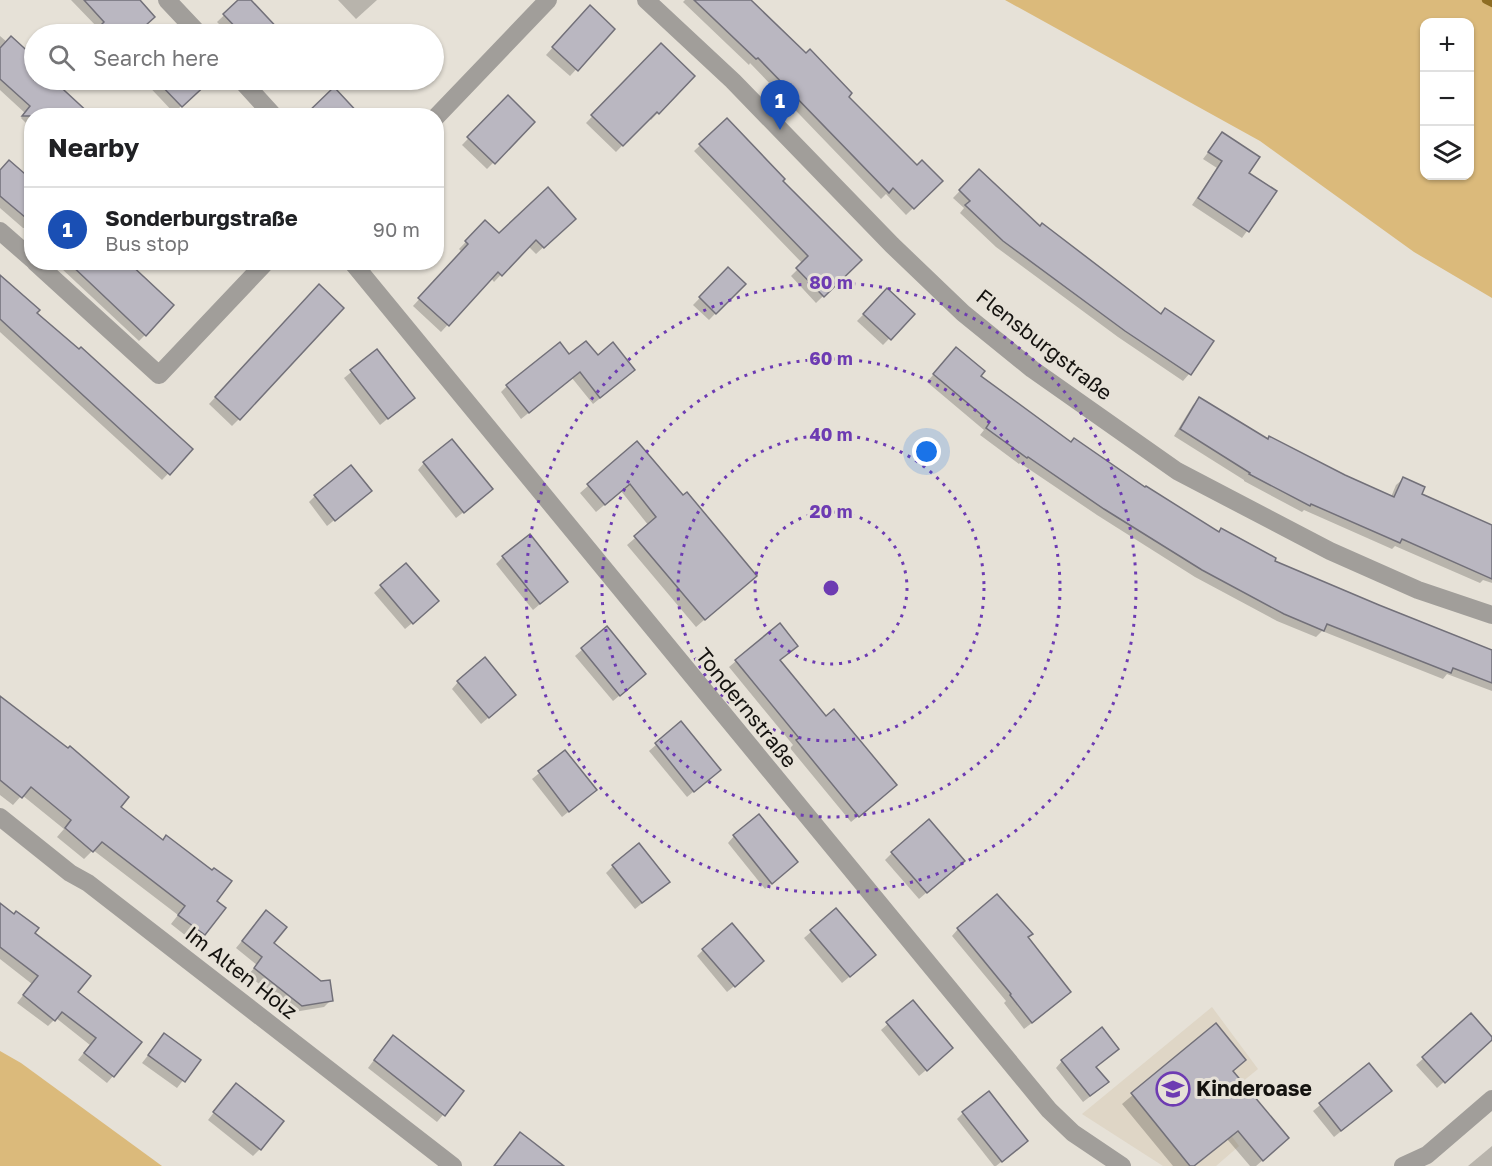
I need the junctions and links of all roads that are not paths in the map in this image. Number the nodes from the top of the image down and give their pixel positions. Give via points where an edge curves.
1 (167, 0) edge
2 (548, 0) edge
3 (646, 0) edge
4 (190, 24) edge
5 (250, 90) edge
6 (267, 108) edge
7 (444, 109) edge
8 (0, 231) edge
9 (24, 252) edge
10 (44, 270) edge
11 (258, 270) edge
12 (359, 270) edge
13 (1492, 615) edge
14 (0, 817) edge
15 (1492, 1099) edge
16 (453, 1166) edge
17 (1122, 1166) edge
18 (1403, 1166) edge

1 - 4 street
2 - 7 street
3 - 13 street, Flensburgstraße via 733,81 963,313 1032,369 1177,471 1330,551 1418,590
5 - 6 street
8 - 9 street
10 - 11 street via 159,375
12 - 17 street, Tondernstraße via 1049,1110 1073,1133
14 - 16 street, Im Alten Holz
15 - 18 street via 1427,1155

